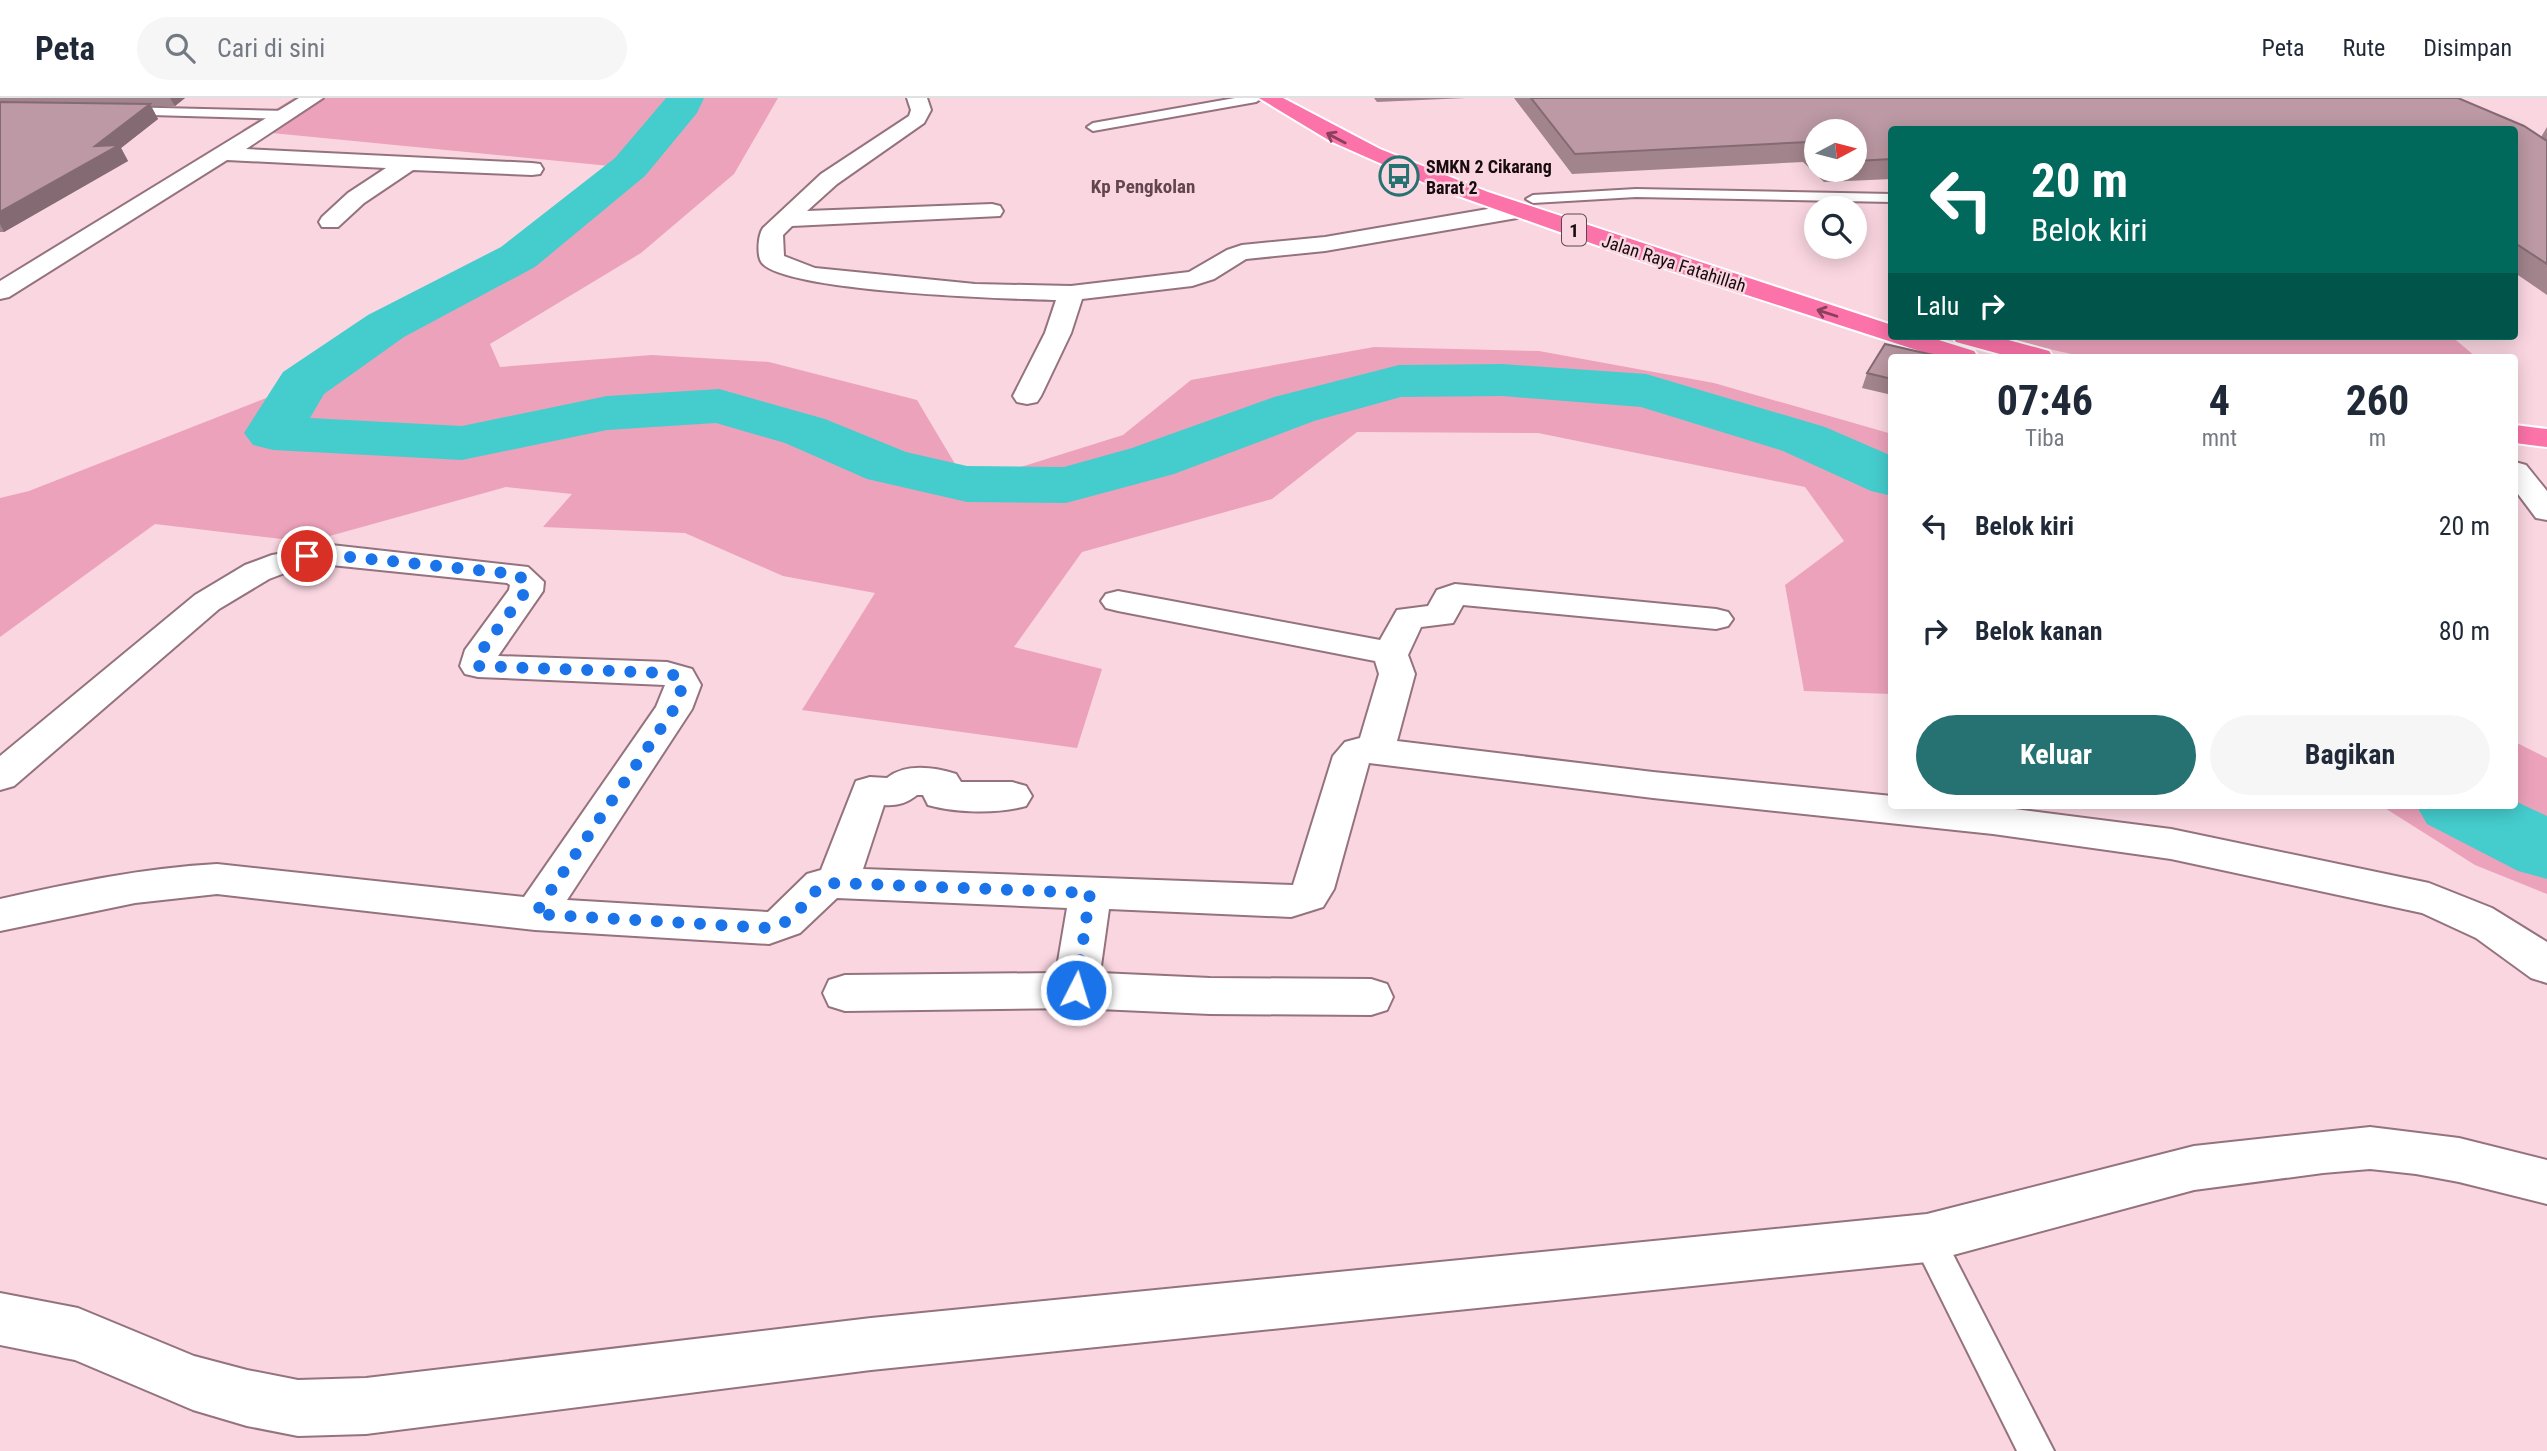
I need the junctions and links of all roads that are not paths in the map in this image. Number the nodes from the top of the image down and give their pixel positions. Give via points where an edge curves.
1 (313, 98) edge
2 (917, 98) edge
3 (1256, 98) edge
4 (1269, 98) edge
5 (1306, 98) edge
6 (107, 110) edge
7 (287, 115) junction
8 (1093, 127) dead end
9 (226, 154) junction
10 (408, 163) junction
11 (532, 169) dead end
12 (1888, 198) edge
13 (1525, 205) junction
14 (992, 211) dead end
15 (787, 219) junction
16 (330, 222) dead end
17 (0, 292) edge
18 (1071, 293) junction
19 (1888, 313) edge
20 (1888, 333) edge
21 (1912, 340) edge
22 (1979, 340) edge
23 (1956, 354) edge
24 (2029, 354) edge
25 (1027, 396) dead end
26 (2518, 434) edge
27 (2547, 438) edge
28 (2518, 453) edge
29 (2547, 457) edge
30 (2518, 475) edge
31 (2547, 511) edge
32 (1118, 601) dead end
33 (1716, 619) dead end
34 (1390, 655) junction
35 (1375, 751) junction
36 (6, 764) edge
37 (1012, 796) dead end
38 (837, 883) junction
39 (1090, 893) junction
40 (535, 914) junction
41 (0, 915) edge
42 (2547, 966) edge
43 (1076, 990) junction
44 (845, 993) dead end
45 (1371, 997) dead end
46 (2547, 1182) edge
47 (1927, 1238) junction
48 (0, 1319) edge
49 (2036, 1451) edge

1 - 7 street
2 - 15 street via 917,120 829,179
3 - 8 lane
13 -> 4 highway, Jalan Raya Fatahillah / 1 via 1383,160
5 - 13 highway, Jalan Raya Fatahillah / 1 via 1369,136
6 - 7 lane
7 - 9 street
9 - 10 street
9 - 17 street
10 - 11 street
10 - 16 street
12 - 13 lane via 1636,192
13 - 18 street via 1325,244 1242,252 1205,276 1192,279
13 - 19 highway, Jalan Raya Fatahillah / 1
20 -> 13 highway, Jalan Raya Fatahillah / 1
14 - 15 street
15 - 18 street via 771,233 772,260 814,275 975,291
18 - 25 street via 1058,333
21 - 23 highway
22 - 24 highway
26 - 27 highway
28 - 29 highway
30 - 31 street
32 - 34 street
33 - 34 street via 1455,594 1441,616 1409,617
34 - 35 street via 1397,674
35 - 39 street via 1358,751 1352,756 1308,896 1291,901
35 - 42 street via 2171,844 2429,899 2493,926
36 - 40 street via 207,602 283,562 331,555 516,574 527,582 526,591 482,650 478,666 667,673 679,677 683,685 674,709
37 - 38 street via 942,795 942,783 908,781 895,792 870,790
38 - 39 street
38 - 40 street via 822,885 792,919 769,928
39 - 43 street
40 - 41 street via 217,879 171,880
43 - 44 street
43 - 45 street
46 - 47 street via 2459,1160 2370,1147 2194,1168
47 - 48 street via 872,1344 366,1406 298,1408 247,1398 193,1383 78,1334
47 - 49 lane

